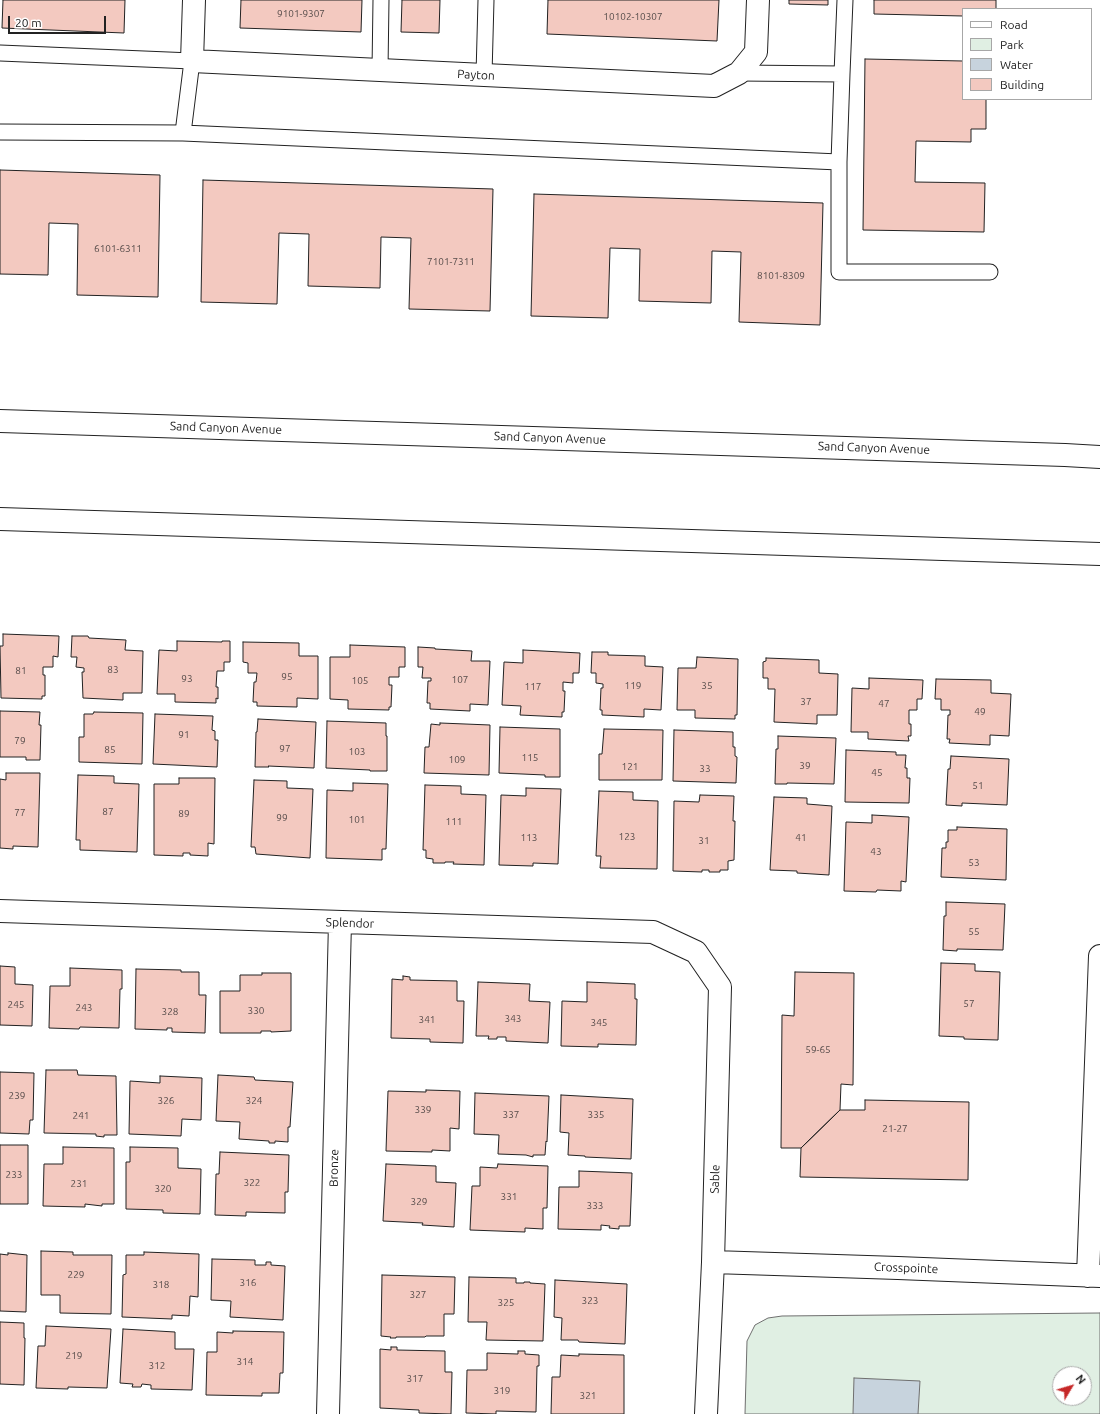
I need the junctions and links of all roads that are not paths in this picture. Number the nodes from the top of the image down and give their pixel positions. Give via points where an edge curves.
1 (194, 0) edge
2 (381, 0) edge
3 (486, 0) edge
4 (758, 0) edge
5 (845, 0) edge
6 (0, 53) edge
7 (192, 61) junction
8 (380, 70) junction
9 (739, 73) junction
10 (842, 74) junction
11 (484, 75) junction
12 (0, 132) edge
13 (183, 133) junction
14 (839, 162) junction
15 (990, 272) dead end
16 (0, 421) edge
17 (1100, 457) edge
18 (0, 519) edge
19 (1100, 554) edge
20 (0, 911) edge
21 (340, 922) junction
22 (696, 952) joint
23 (1100, 956) edge
24 (713, 1262) junction
25 (1094, 1276) edge
26 (328, 1414) edge
27 (706, 1414) edge

1 - 7 street
2 - 8 lane
3 - 11 lane
4 - 9 street, Payton via 756,52
5 - 10 lane
6 - 7 lane
7 - 8 street, Payton
7 - 13 lane
8 - 11 street, Payton
9 - 10 lane
9 - 11 street, Payton via 714,86
10 - 14 lane
12 - 13 lane
13 - 14 lane
14 - 15 lane via 839,272
16 - 17 street, Sand Canyon Avenue
18 - 19 street
20 - 21 street, Splendor
21 - 22 street, Splendor via 653,932
21 - 26 street, Bronze
22 - 24 street, Sable via 720,987
23 - 25 street
24 - 25 street, Crosspointe
24 - 27 street, Sable

